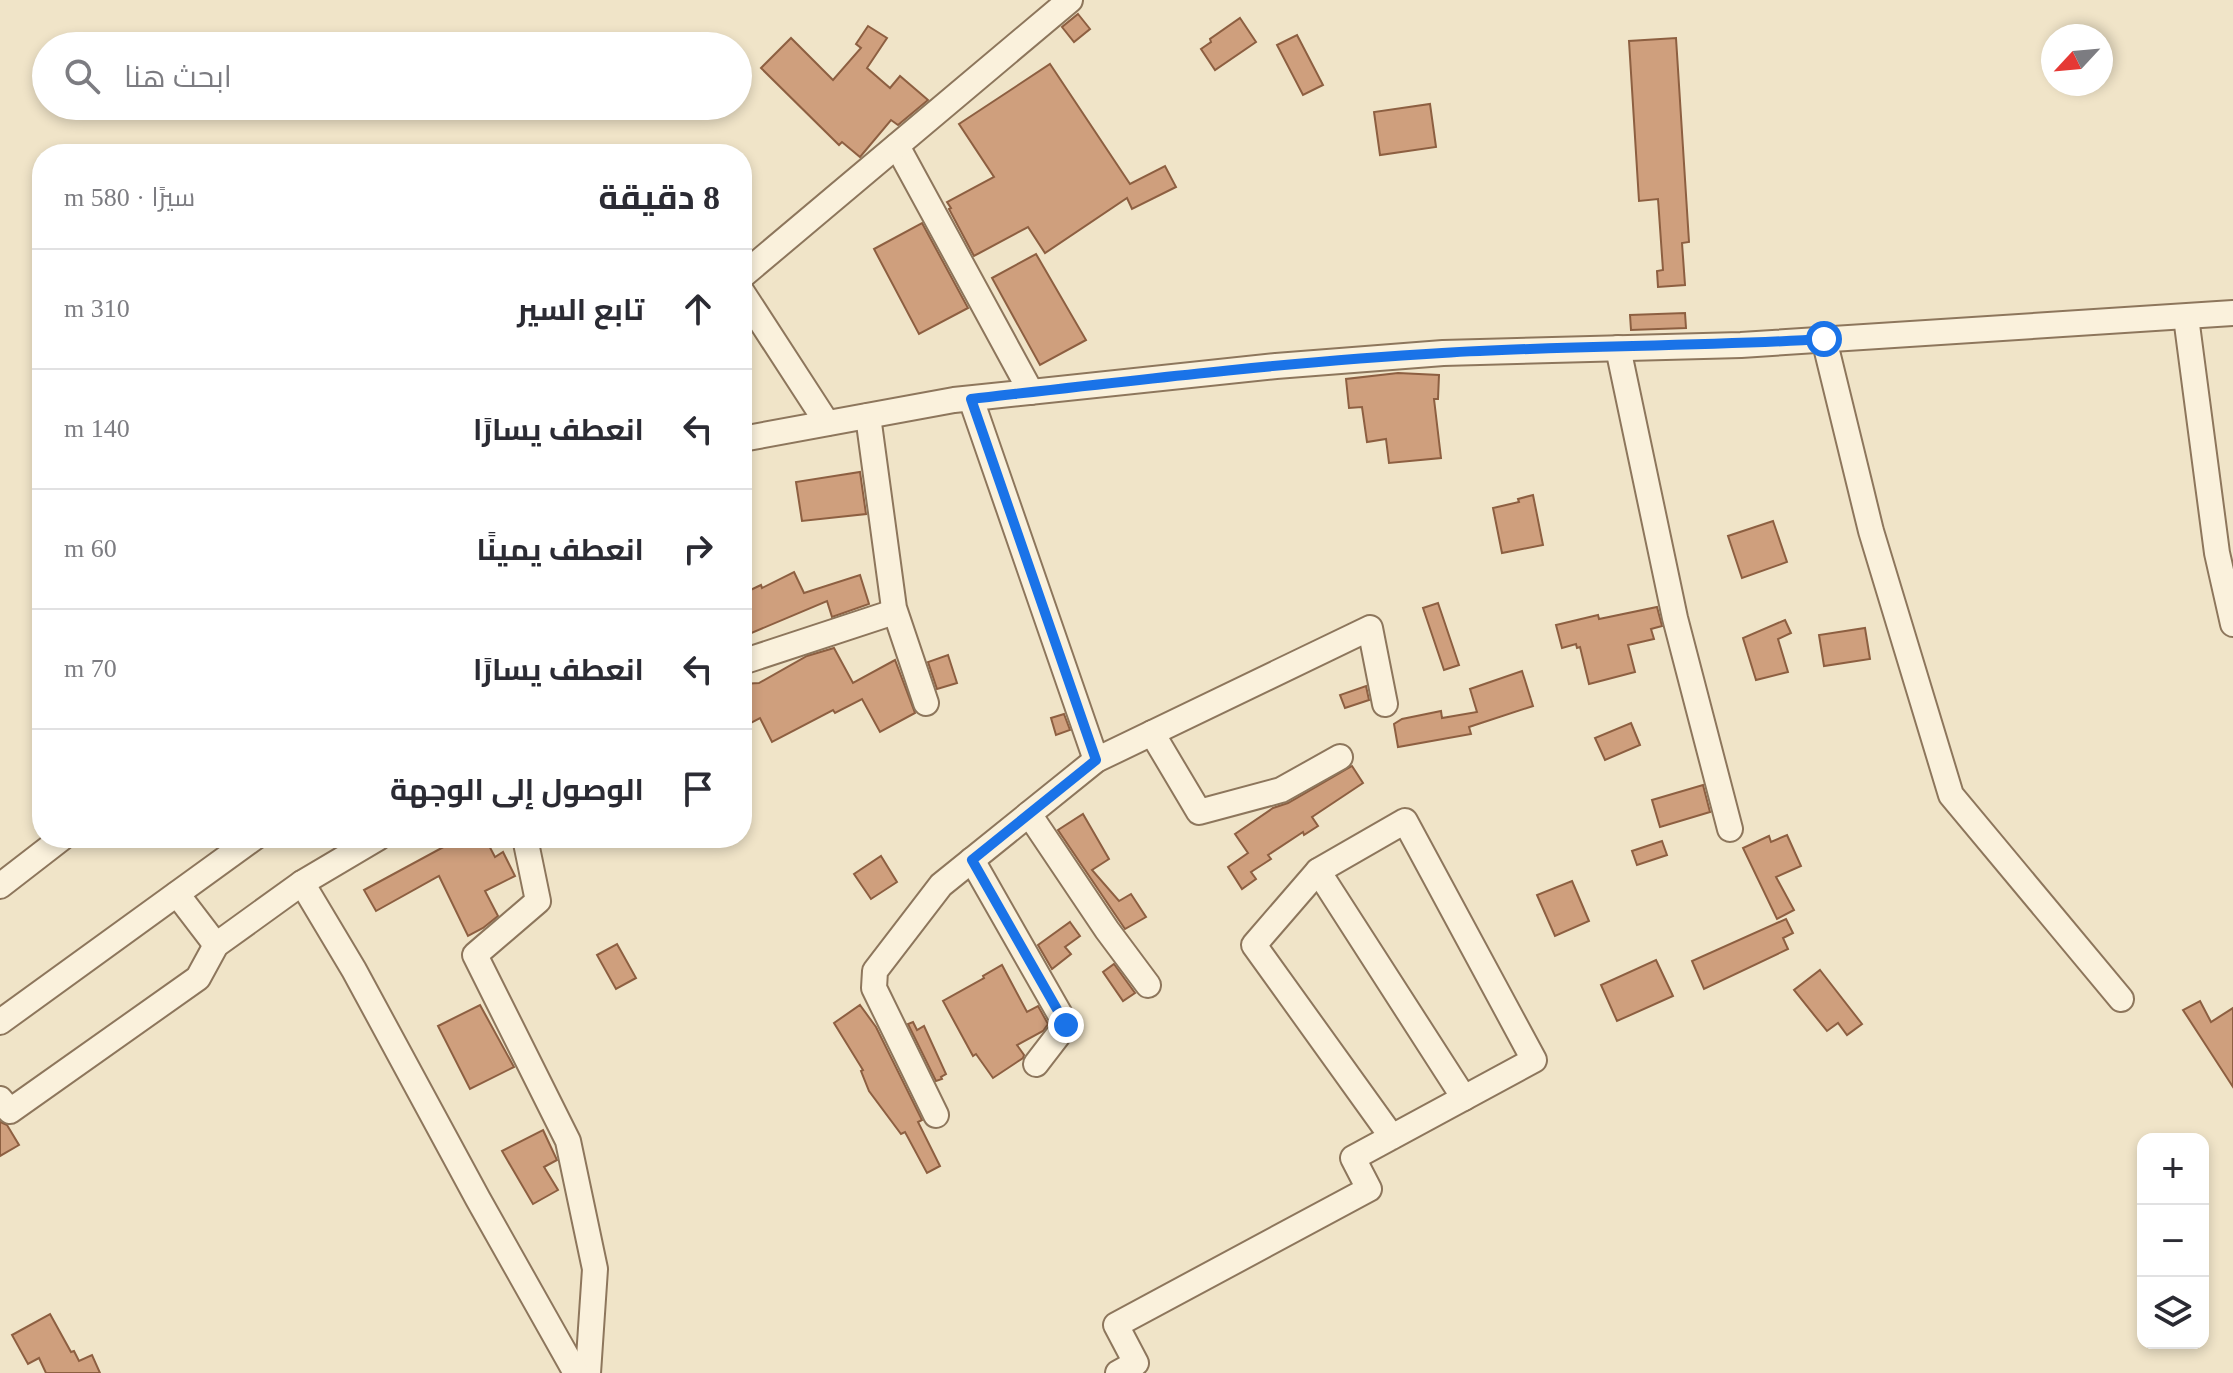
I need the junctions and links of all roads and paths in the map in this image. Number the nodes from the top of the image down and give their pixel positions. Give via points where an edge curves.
1 (1070, 0) edge
2 (897, 146) junction
3 (752, 268) edge
4 (752, 307) edge
5 (2233, 313) edge
6 (2186, 317) junction
7 (1824, 339) junction
8 (1618, 348) junction
9 (1031, 392) junction
10 (971, 399) junction
11 (868, 416) junction
12 (827, 423) junction
13 (752, 437) edge
14 (888, 614) dead end
15 (2233, 624) edge
16 (752, 659) edge
17 (926, 703) dead end
18 (1385, 704) dead end
19 (1152, 733) junction
20 (1340, 757) dead end
21 (1096, 760) junction
22 (1029, 814) junction
23 (1730, 829) dead end
24 (49, 848) edge
25 (240, 848) edge
26 (361, 848) edge
27 (527, 848) edge
28 (972, 860) junction
29 (1318, 871) junction
30 (302, 883) junction
31 (0, 886) edge
32 (177, 894) junction
33 (216, 945) junction
34 (1148, 985) dead end
35 (2121, 999) dead end
36 (0, 1022) edge
37 (1036, 1064) dead end
38 (1464, 1098) junction
39 (0, 1099) edge
40 (936, 1115) dead end
41 (1392, 1137) junction
42 (576, 1373) edge
43 (588, 1373) edge
44 (1118, 1373) edge

1 - 2 street
2 - 3 street
2 - 9 street
4 - 12 street
5 - 6 street
6 - 7 street
6 - 15 street via 2217,553
7 - 8 street
7 - 35 street via 1871,531 1951,795
8 - 9 street via 1443,353
8 - 23 street via 1675,618
9 - 10 street
10 - 11 street
10 - 21 street
11 - 12 street
11 - 17 street via 894,608
12 - 13 street
14 - 16 street
18 - 19 street via 1370,628
19 - 20 street via 1199,812 1281,790
19 - 21 street
21 - 22 street
22 - 28 street
22 - 34 street
24 - 31 street
25 - 32 street
26 - 30 street
27 - 43 street via 538,901 475,955 568,1141 595,1269
28 - 37 street via 1066,1025
28 - 40 street via 941,885 875,971 874,988
29 - 38 street
29 - 38 street via 1405,821 1534,1060
29 - 41 street via 1254,945
30 - 33 street
30 - 42 street
32 - 33 street
32 - 36 street
33 - 39 street via 198,978 10,1111
38 - 41 street
41 - 44 street via 1353,1158 1369,1189 1116,1325 1136,1363

